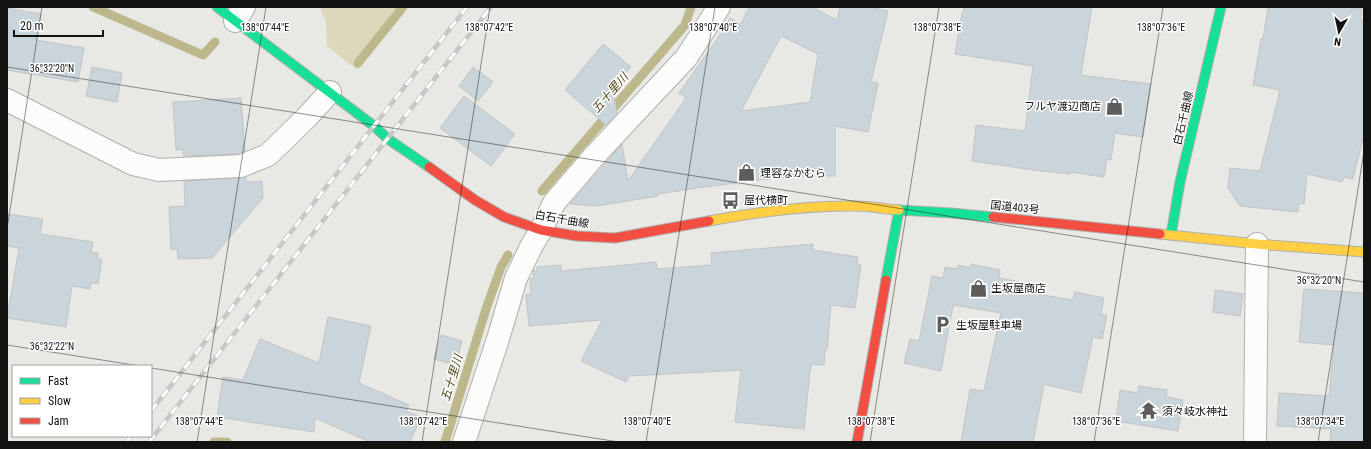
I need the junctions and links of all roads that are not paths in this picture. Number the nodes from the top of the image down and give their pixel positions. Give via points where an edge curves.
1 (217, 7) edge
2 (719, 7) edge
3 (1221, 7) edge
4 (238, 12) edge
5 (330, 92) junction
6 (7, 100) edge
7 (899, 210) junction
8 (541, 230) junction
9 (1171, 235) junction
10 (1257, 244) junction
11 (1364, 252) edge
12 (464, 442) edge
13 (857, 442) edge
14 (1255, 442) edge

1 - 4 main road, 白石千曲線
2 - 8 street via 686,58 554,203
3 - 9 main road, 白石千曲線 via 1180,182
4 - 5 main road, 白石千曲線
5 - 6 street via 268,155 241,166 158,170 133,164
5 - 8 main road, 白石千曲線 via 388,139 475,200 504,217
7 - 8 main road, 白石千曲線 via 856,206 804,208 754,213 615,238 577,236
7 - 9 main road, 国道403号
7 - 13 main road
8 - 12 street via 516,278
9 - 10 main road, 国道403号
10 - 11 main road, 国道403号
10 - 14 street

